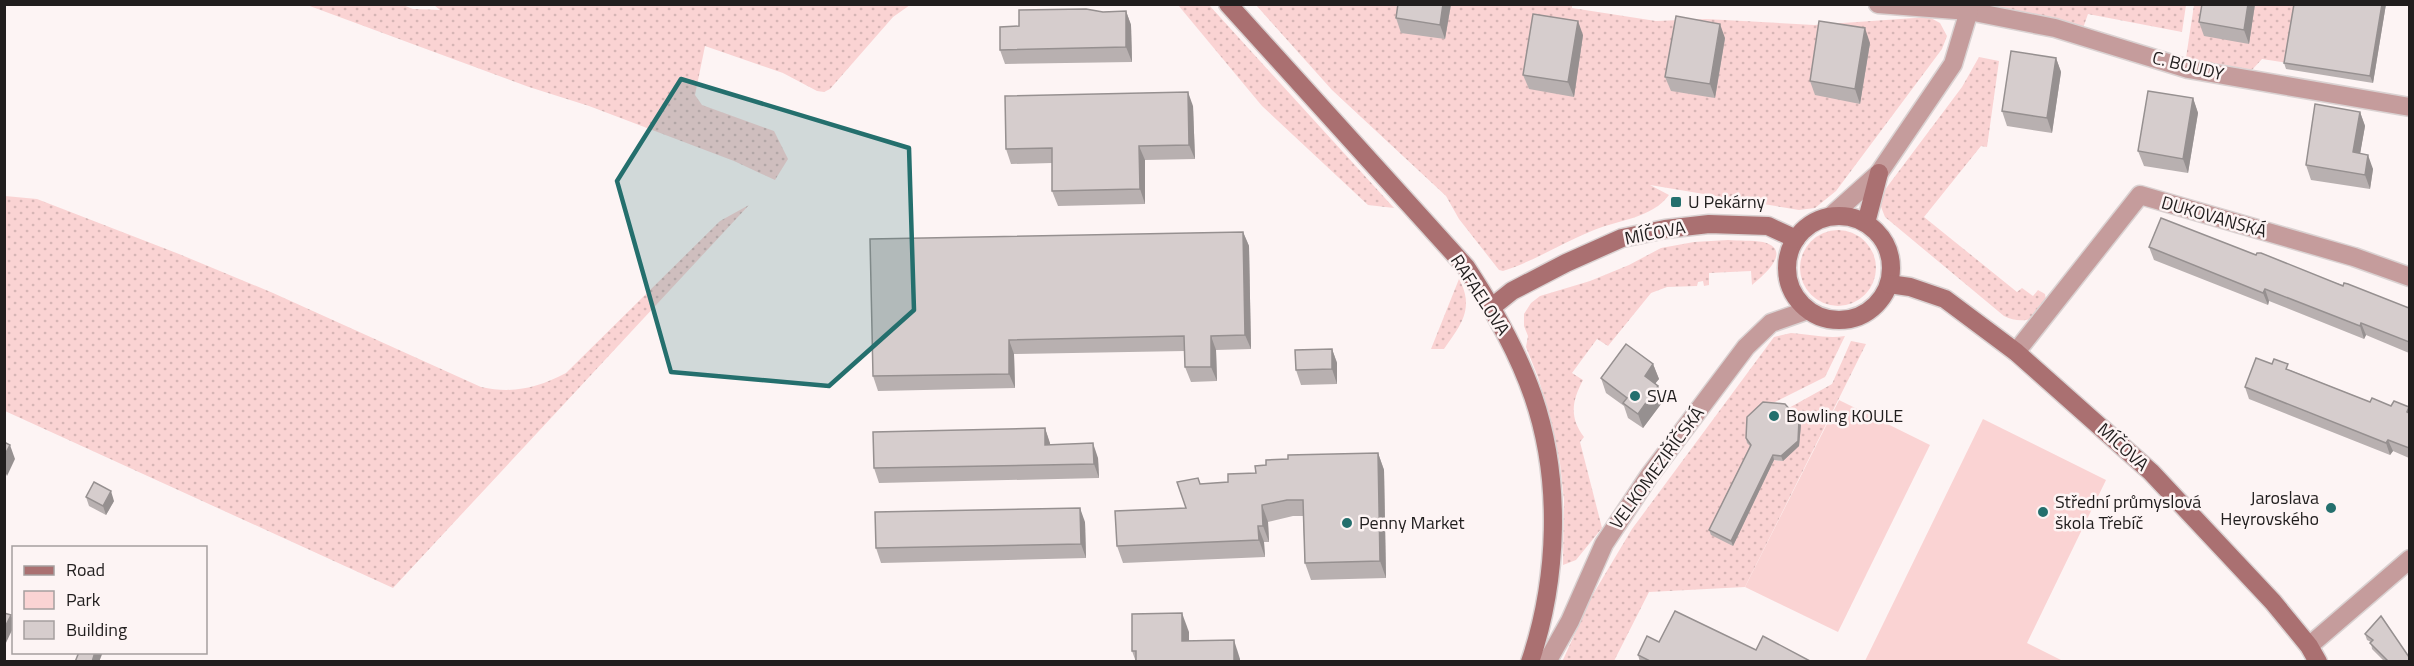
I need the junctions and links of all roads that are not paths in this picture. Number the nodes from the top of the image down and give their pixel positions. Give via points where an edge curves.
1 (1228, 4) edge
2 (1878, 4) edge
3 (1969, 8) edge
4 (2409, 107) edge
5 (1879, 173) junction
6 (1831, 216) junction
7 (1866, 223) junction
8 (1796, 239) junction
9 (2409, 277) edge
10 (1889, 284) junction
11 (1492, 307) junction
12 (1809, 310) junction
13 (2016, 352) junction
14 (2409, 560) edge
15 (2313, 654) edge
16 (1530, 662) edge
17 (1547, 662) edge

1 - 11 street, RAFAELOVA via 1466,267
2 - 3 street, C. BOUDY
3 - 4 street, C. BOUDY via 2055,28 2188,69
3 - 5 street via 1953,64
5 - 6 street
5 - 7 street
6 - 7 street
6 - 8 street via 1809,226
7 - 10 street via 1888,249 1892,267
8 - 11 street, MÍČOVA via 1767,226 1709,224 1665,228 1622,238 1566,263 1512,291
8 - 12 street via 1787,271 1791,288
9 - 13 street, DUKOVANSKÁ via 2354,257 2140,195
10 - 12 street via 1882,299 1856,318 1823,318
10 - 13 street, MÍČOVA via 1945,299
11 - 16 street, RAFAELOVA via 1533,397 1549,467 1552,521 1547,594
12 - 17 street, VELKOMEZIŘÍČSKÁ via 1772,323 1746,347 1648,476 1604,544
13 - 15 street, MÍČOVA via 2151,472 2273,602
14 - 15 street

